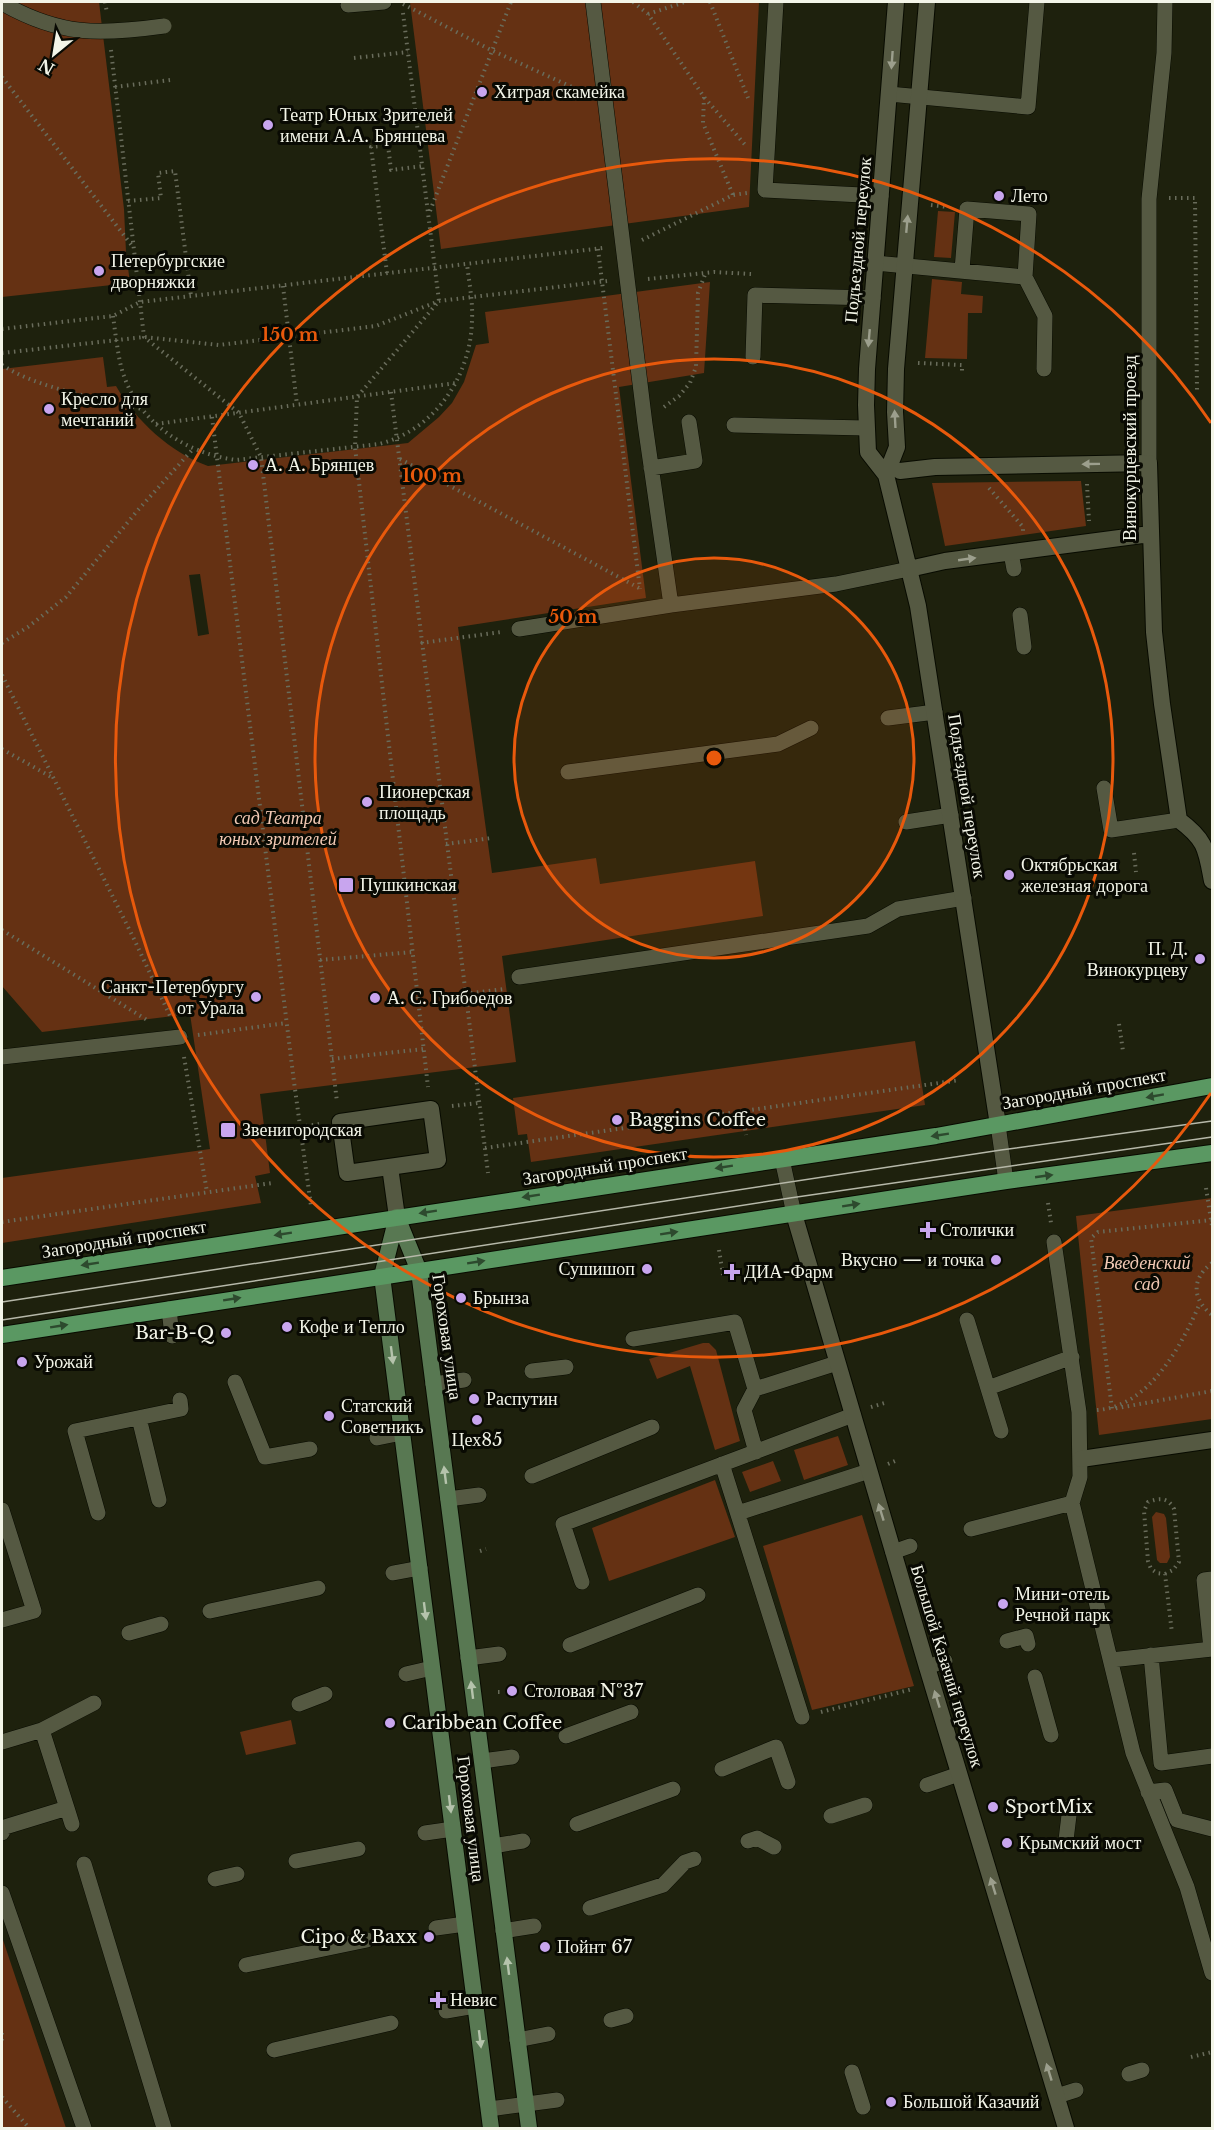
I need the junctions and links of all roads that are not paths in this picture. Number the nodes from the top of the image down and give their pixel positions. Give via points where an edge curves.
1 (384, 2) edge
2 (593, 2) edge
3 (776, 2) edge
4 (896, 2) edge
5 (927, 2) edge
6 (1037, 2) edge
7 (1165, 2) edge
8 (2, 3) edge
9 (348, 5) dead end
10 (164, 26) dead end
11 (889, 94) junction
12 (917, 97) junction
13 (881, 196) junction
14 (875, 263) junction
15 (903, 265) junction
16 (962, 270) junction
17 (1025, 277) junction
18 (873, 298) junction
19 (753, 357) dead end
20 (1044, 369) dead end
21 (689, 422) dead end
22 (734, 425) dead end
23 (866, 428) junction
24 (1149, 463) junction
25 (651, 468) junction
26 (893, 473) junction
27 (1150, 534) junction
28 (909, 569) junction
29 (671, 605) junction
30 (1020, 615) dead end
31 (519, 629) road end
32 (1024, 647) dead end
33 (934, 712) junction
34 (888, 718) dead end
35 (811, 728) dead end
36 (567, 772) dead end
37 (1104, 788) dead end
38 (951, 815) junction
39 (1179, 820) junction
40 (906, 822) dead end
41 (1212, 880) edge
42 (964, 898) junction
43 (519, 977) road end
44 (180, 1037) road end
45 (2, 1057) edge
46 (1212, 1086) edge
47 (998, 1125) junction
48 (1212, 1153) edge
49 (782, 1159) junction
50 (390, 1167) junction
51 (1006, 1181) junction
52 (794, 1214) junction
53 (397, 1217) junction
54 (1054, 1242) dead end
55 (419, 1270) junction
56 (382, 1276) junction
57 (2, 1278) edge
58 (169, 1309) junction
59 (967, 1320) dead end
60 (2, 1335) edge
61 (172, 1336) dead end
62 (633, 1339) dead end
63 (1072, 1357) junction
64 (837, 1363) junction
65 (566, 1366) dead end
66 (532, 1371) dead end
67 (464, 1380) dead end
68 (235, 1382) dead end
69 (433, 1384) junction
70 (988, 1388) junction
71 (755, 1389) junction
72 (180, 1400) dead end
73 (859, 1412) junction
74 (140, 1418) junction
75 (652, 1427) dead end
76 (1001, 1431) dead end
77 (402, 1433) junction
78 (377, 1438) dead end
79 (1212, 1440) edge
80 (310, 1449) dead end
81 (756, 1452) junction
82 (1081, 1460) junction
83 (723, 1464) junction
84 (869, 1471) junction
85 (532, 1476) dead end
86 (478, 1495) dead end
87 (448, 1499) junction
88 (159, 1500) dead end
89 (1072, 1503) junction
90 (2, 1510) edge
91 (98, 1513) dead end
92 (738, 1513) junction
93 (970, 1528) dead end
94 (910, 1546) dead end
95 (893, 1552) junction
96 (420, 1568) junction
97 (393, 1573) dead end
98 (1212, 1579) edge
99 (582, 1582) dead end
100 (318, 1588) dead end
101 (698, 1595) dead end
102 (210, 1611) dead end
103 (2, 1620) edge
104 (161, 1624) dead end
105 (129, 1633) dead end
106 (1007, 1641) dead end
107 (1028, 1644) dead end
108 (570, 1645) dead end
109 (1212, 1649) edge
110 (499, 1654) dead end
111 (1151, 1655) junction
112 (468, 1658) junction
113 (1111, 1660) junction
114 (945, 1661) dead end
115 (927, 1667) junction
116 (432, 1668) junction
117 (406, 1674) dead end
118 (1035, 1677) dead end
119 (325, 1694) dead end
120 (94, 1704) dead end
121 (299, 1704) dead end
122 (631, 1712) dead end
123 (802, 1717) road end
124 (42, 1730) junction
125 (1051, 1735) dead end
126 (566, 1736) dead end
127 (2, 1742) edge
128 (1212, 1756) edge
129 (512, 1757) dead end
130 (482, 1761) junction
131 (723, 1769) dead end
132 (959, 1774) junction
133 (788, 1782) dead end
134 (927, 1785) dead end
135 (673, 1789) dead end
136 (1148, 1792) junction
137 (865, 1805) dead end
138 (1070, 1807) dead end
139 (67, 1808) junction
140 (831, 1816) dead end
141 (72, 1824) dead end
142 (577, 1824) dead end
143 (453, 1829) junction
144 (1212, 1829) edge
145 (2, 1833) edge
146 (425, 1833) dead end
147 (1066, 1840) dead end
148 (523, 1841) dead end
149 (748, 1841) dead end
150 (493, 1846) junction
151 (774, 1846) dead end
152 (358, 1849) dead end
153 (694, 1859) dead end
154 (296, 1861) dead end
155 (84, 1864) dead end
156 (237, 1874) dead end
157 (215, 1879) dead end
158 (2, 1893) edge
159 (590, 1908) dead end
160 (465, 1924) junction
161 (534, 1926) dead end
162 (436, 1928) dead end
163 (503, 1931) junction
164 (367, 1940) dead end
165 (246, 1965) dead end
166 (1212, 1972) edge
167 (476, 2006) junction
168 (446, 2010) dead end
169 (391, 2023) dead end
170 (548, 2034) dead end
171 (517, 2040) junction
172 (274, 2050) dead end
173 (852, 2072) dead end
174 (1076, 2090) dead end
175 (1057, 2096) junction
176 (557, 2100) dead end
177 (526, 2104) junction
178 (863, 2107) dead end
179 (489, 2109) junction
180 (84, 2128) edge
181 (164, 2128) edge
182 (491, 2128) edge
183 (529, 2128) edge
184 (1066, 2128) edge

1 - 9 lane
2 - 25 lane
3 - 13 lane via 765,190
4 -> 11 street, Подъездной переулок
5 - 12 street
6 - 12 lane via 1028,107
7 - 24 lane, Винокурцевский проезд via 1164,53 1149,199
8 - 10 lane, bridge via 42,23 66,29 95,33
11 - 12 lane
11 - 13 street, Подъездной переулок
15 -> 12 street
13 - 14 street, Подъездной переулок
14 - 15 lane
14 - 18 street, Подъездной переулок
15 - 16 lane
26 -> 15 street
16 - 17 lane
16 - 17 lane via 967,209 1029,214
17 - 20 lane via 1045,316
18 - 19 lane via 755,295
18 -> 23 street, Подъездной переулок
21 - 25 lane via 695,461
22 - 23 lane
23 - 26 street, Подъездной переулок via 868,452
24 -> 26 street via 923,468
24 - 27 street, Винокурцевский проезд
25 - 29 lane
26 - 28 street, Подъездной переулок
28 -> 27 street via 945,561 1017,557
27 - 39 street, Винокурцевский проезд via 1154,632
28 - 29 lane via 836,584
28 - 33 street, Подъездной переулок
29 - 31 lane
30 - 32 lane
33 - 34 lane
33 - 38 street, Подъездной переулок
35 - 36 lane via 778,744
37 - 39 lane via 1111,830
38 - 40 lane
38 - 42 street, Подъездной переулок
39 - 41 street via 1203,842
42 - 43 lane via 897,909 868,926
42 - 47 street, Подъездной переулок
44 - 45 lane
46 -> 47 main road, Загородный проспект
47 -> 49 main road, Загородный проспект
47 - 51 lane
51 -> 48 main road
49 - 52 lane
49 -> 53 main road, Загородный проспект
50 - 50 street via 438,1161 431,1109 340,1122 347,1173
50 - 53 street
52 -> 51 main road
55 -> 52 main road
52 - 64 street, Большой Казачий переулок
53 - 55 main road, Гороховая улица
53 - 56 main road, Гороховая улица
53 -> 57 main road, Загородный проспект
54 - 63 lane
55 - 56 main road
55 - 69 main road, Гороховая улица
58 -> 56 main road
56 -> 77 main road, Гороховая улица
60 -> 58 main road
58 - 61 lane
59 - 70 lane
62 - 71 lane via 735,1322
63 - 70 lane
63 - 82 lane
64 - 71 lane
64 - 73 street, Большой Казачий переулок
65 - 66 lane
67 - 69 lane
68 - 80 lane via 265,1457
87 -> 69 main road, Гороховая улица
70 - 76 lane
71 - 81 lane via 744,1410
72 - 74 lane via 181,1409
73 - 81 lane
73 - 84 street, Большой Казачий переулок
74 - 88 lane
74 - 91 lane via 75,1431
75 - 85 lane
77 - 78 lane
77 - 96 main road, Гороховая улица
79 - 82 street
81 - 83 lane
82 - 89 lane
83 - 92 lane
83 - 99 lane via 563,1524
84 - 92 lane
95 -> 84 street, Большой Казачий переулок
86 - 87 lane
87 - 112 main road, Гороховая улица
89 - 93 lane via 1025,1508
89 - 113 lane
90 - 103 lane via 34,1611
92 - 123 lane
94 - 95 lane
95 - 115 street, Большой Казачий переулок
96 - 97 lane
96 -> 116 main road, Гороховая улица
98 - 109 lane via 1204,1580
100 - 102 lane
101 - 108 lane
104 - 105 lane
106 - 107 lane via 1026,1636
109 - 111 lane
110 - 112 lane
111 - 113 lane
111 - 128 lane via 1161,1763
130 -> 112 main road, Гороховая улица
113 - 136 lane via 1133,1753
114 - 115 lane
132 -> 115 street, Большой Казачий переулок
116 - 117 lane
116 -> 143 main road, Гороховая улица
118 - 125 lane
119 - 121 lane
120 - 124 lane
122 - 126 lane
124 - 127 lane
124 - 139 lane
129 - 130 lane
130 - 150 main road, Гороховая улица
131 - 133 lane via 776,1747
132 - 134 lane
175 -> 132 street, Большой Казачий переулок
135 - 142 lane
136 - 144 lane via 1165,1790 1177,1820
136 - 166 lane via 1187,1887
137 - 140 lane
138 - 147 lane
139 - 141 lane
139 - 145 lane via 5,1827
143 - 146 lane
143 - 160 main road, Гороховая улица
148 - 150 lane
149 - 151 lane via 757,1838
150 - 163 main road, Гороховая улица
152 - 154 lane
153 - 159 lane via 685,1862 663,1885
155 - 181 lane
156 - 157 lane
158 - 180 lane
160 - 162 lane
160 - 167 main road, Гороховая улица
161 - 163 lane
171 -> 163 main road, Гороховая улица
164 - 165 lane
167 - 168 lane
167 -> 179 main road, Гороховая улица
169 - 172 lane
170 - 171 lane
171 - 177 main road, Гороховая улица
173 - 178 lane
174 - 175 lane
175 - 184 street, Большой Казачий переулок
176 - 177 lane
177 - 179 lane
177 - 183 main road, Гороховая улица
179 - 182 main road, Гороховая улица

